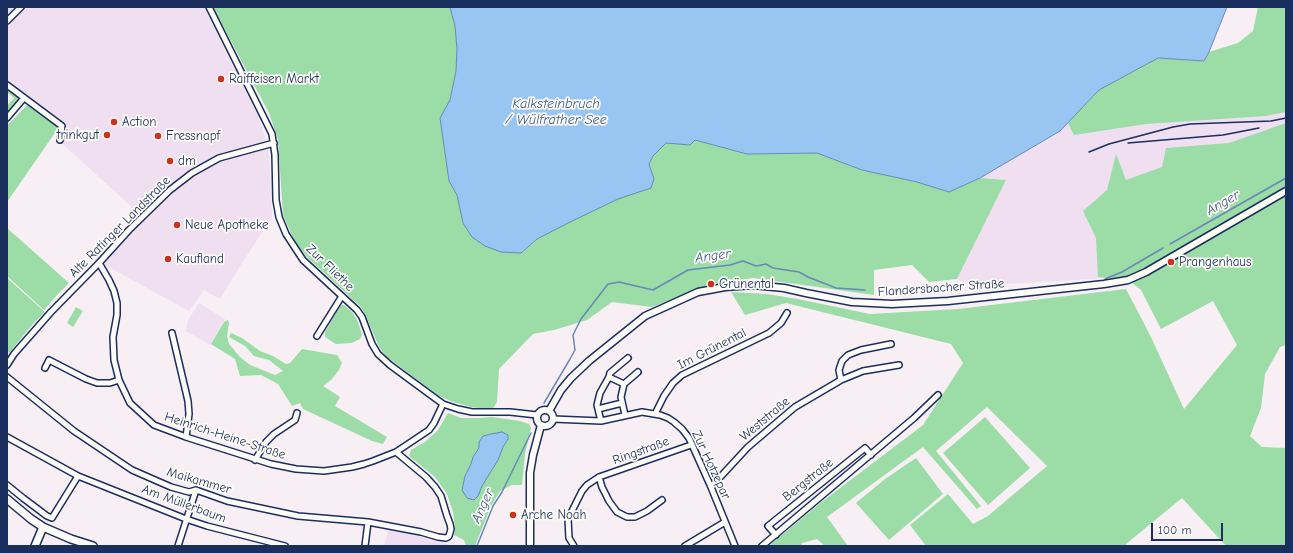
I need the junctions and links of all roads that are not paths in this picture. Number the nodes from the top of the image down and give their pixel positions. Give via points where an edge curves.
1 (21, 7) edge
2 (209, 7) edge
3 (7, 21) edge
4 (7, 85) edge
5 (24, 98) junction
6 (7, 118) edge
7 (60, 140) dead end
8 (274, 143) junction
9 (1286, 191) edge
10 (99, 263) junction
11 (342, 296) junction
12 (787, 313) dead end
13 (172, 333) dead end
14 (317, 336) dead end
15 (891, 344) dead end
16 (628, 358) dead end
17 (7, 365) edge
18 (899, 365) dead end
19 (44, 368) dead end
20 (638, 372) dead end
21 (608, 377) junction
22 (9, 379) edge
23 (119, 380) junction
24 (842, 380) junction
25 (624, 384) junction
26 (938, 395) dead end
27 (622, 403) junction
28 (443, 404) junction
29 (598, 409) junction
30 (549, 411) junction
31 (297, 413) dead end
32 (655, 414) junction
33 (537, 415) junction
34 (625, 415) junction
35 (553, 420) junction
36 (601, 420) junction
37 (541, 425) junction
38 (7, 437) edge
39 (186, 437) junction
40 (691, 445) junction
41 (396, 452) junction
42 (871, 455) junction
43 (255, 460) junction
44 (78, 476) junction
45 (599, 478) junction
46 (7, 484) edge
47 (711, 487) junction
48 (196, 490) junction
49 (7, 499) edge
50 (662, 500) dead end
51 (186, 519) junction
52 (368, 522) junction
53 (725, 522) junction
54 (43, 527) junction
55 (776, 535) junction
56 (35, 546) edge
57 (93, 546) edge
58 (178, 546) edge
59 (285, 546) edge
60 (365, 546) edge
61 (530, 546) edge
62 (574, 546) edge
63 (685, 546) edge
64 (734, 546) edge
65 (762, 546) edge

1 - 3 street
2 - 8 street, Zur Fliethe via 269,125
4 - 5 street
5 - 6 street
5 - 7 street via 62,126
8 - 10 street, Alte Ratinger Landstraße via 219,158 192,173 161,198
8 - 11 street, Zur Fliethe via 276,200 286,234 303,260
9 - 30 street, Flandersbacher Straße via 1128,280 948,301 892,304 852,302 784,288 753,285 698,292 645,316 571,378
10 - 17 street, Alte Ratinger Landstraße via 52,312
10 - 23 street, Heinrich-Heine-Straße via 114,291 117,303 114,360
11 - 14 street
11 - 28 street, Zur Fliethe via 362,317 372,344 383,359
12 - 32 street, Im Grünental via 781,323 769,333 682,375 664,396
13 - 39 street via 188,401
15 - 24 street via 848,355 842,361 839,370
16 - 21 street
18 - 24 street, Weststraße via 863,371
19 - 23 street via 49,360 97,383
20 - 25 street
21 - 25 street
21 - 29 street via 600,393
22 - 48 street, Maikammer via 74,431 132,470 171,487 189,492
23 - 39 street, Heinrich-Heine-Straße via 130,403 154,425
24 - 47 street, Weststraße via 795,407 748,447
25 - 27 street
26 - 42 street, Bergstraße
27 - 29 street
27 - 34 street
28 - 33 street, Zur Fliethe via 472,412
28 - 41 street, Heinrich-Heine-Straße via 429,430
29 - 36 street
30 - 33 street via 542,410
30 - 35 street via 553,415
31 - 43 street via 295,420 266,442
32 - 34 street, Zur Hotzepar via 642,412
32 - 40 street, Zur Hotzepar via 668,418 679,426 689,438
33 - 37 street
34 - 36 street, Zur Hotzepar
35 - 36 street, Zur Hotzepar
35 - 37 street via 548,425
37 - 61 street via 529,479
38 - 44 street, Am Müllerbaum
39 - 43 street, Heinrich-Heine-Straße
40 - 45 street, Ringstraße
40 - 47 street, Zur Hotzepar
41 - 43 street, Heinrich-Heine-Straße via 364,464 324,471 296,469
41 - 52 street, Maikammer via 436,487 450,524 449,536 438,537
42 - 55 street, Bergstraße
42 - 55 street, Bergstraße via 865,448 768,526
44 - 46 street via 52,518
44 - 51 street, Am Müllerbaum
45 - 50 street, Ringstraße via 617,512 627,517 635,517
45 - 62 street, Ringstraße via 582,491 568,519 569,538
47 - 53 street, Zur Hotzepar
48 - 51 street
48 - 52 street, Maikammer via 227,501 298,516
49 - 54 main road
51 - 58 street
51 - 59 street, Am Müllerbaum
52 - 60 street
53 - 63 street
53 - 64 street, Zur Hotzepar
54 - 56 main road
54 - 57 main road
55 - 65 street, Bergstraße

